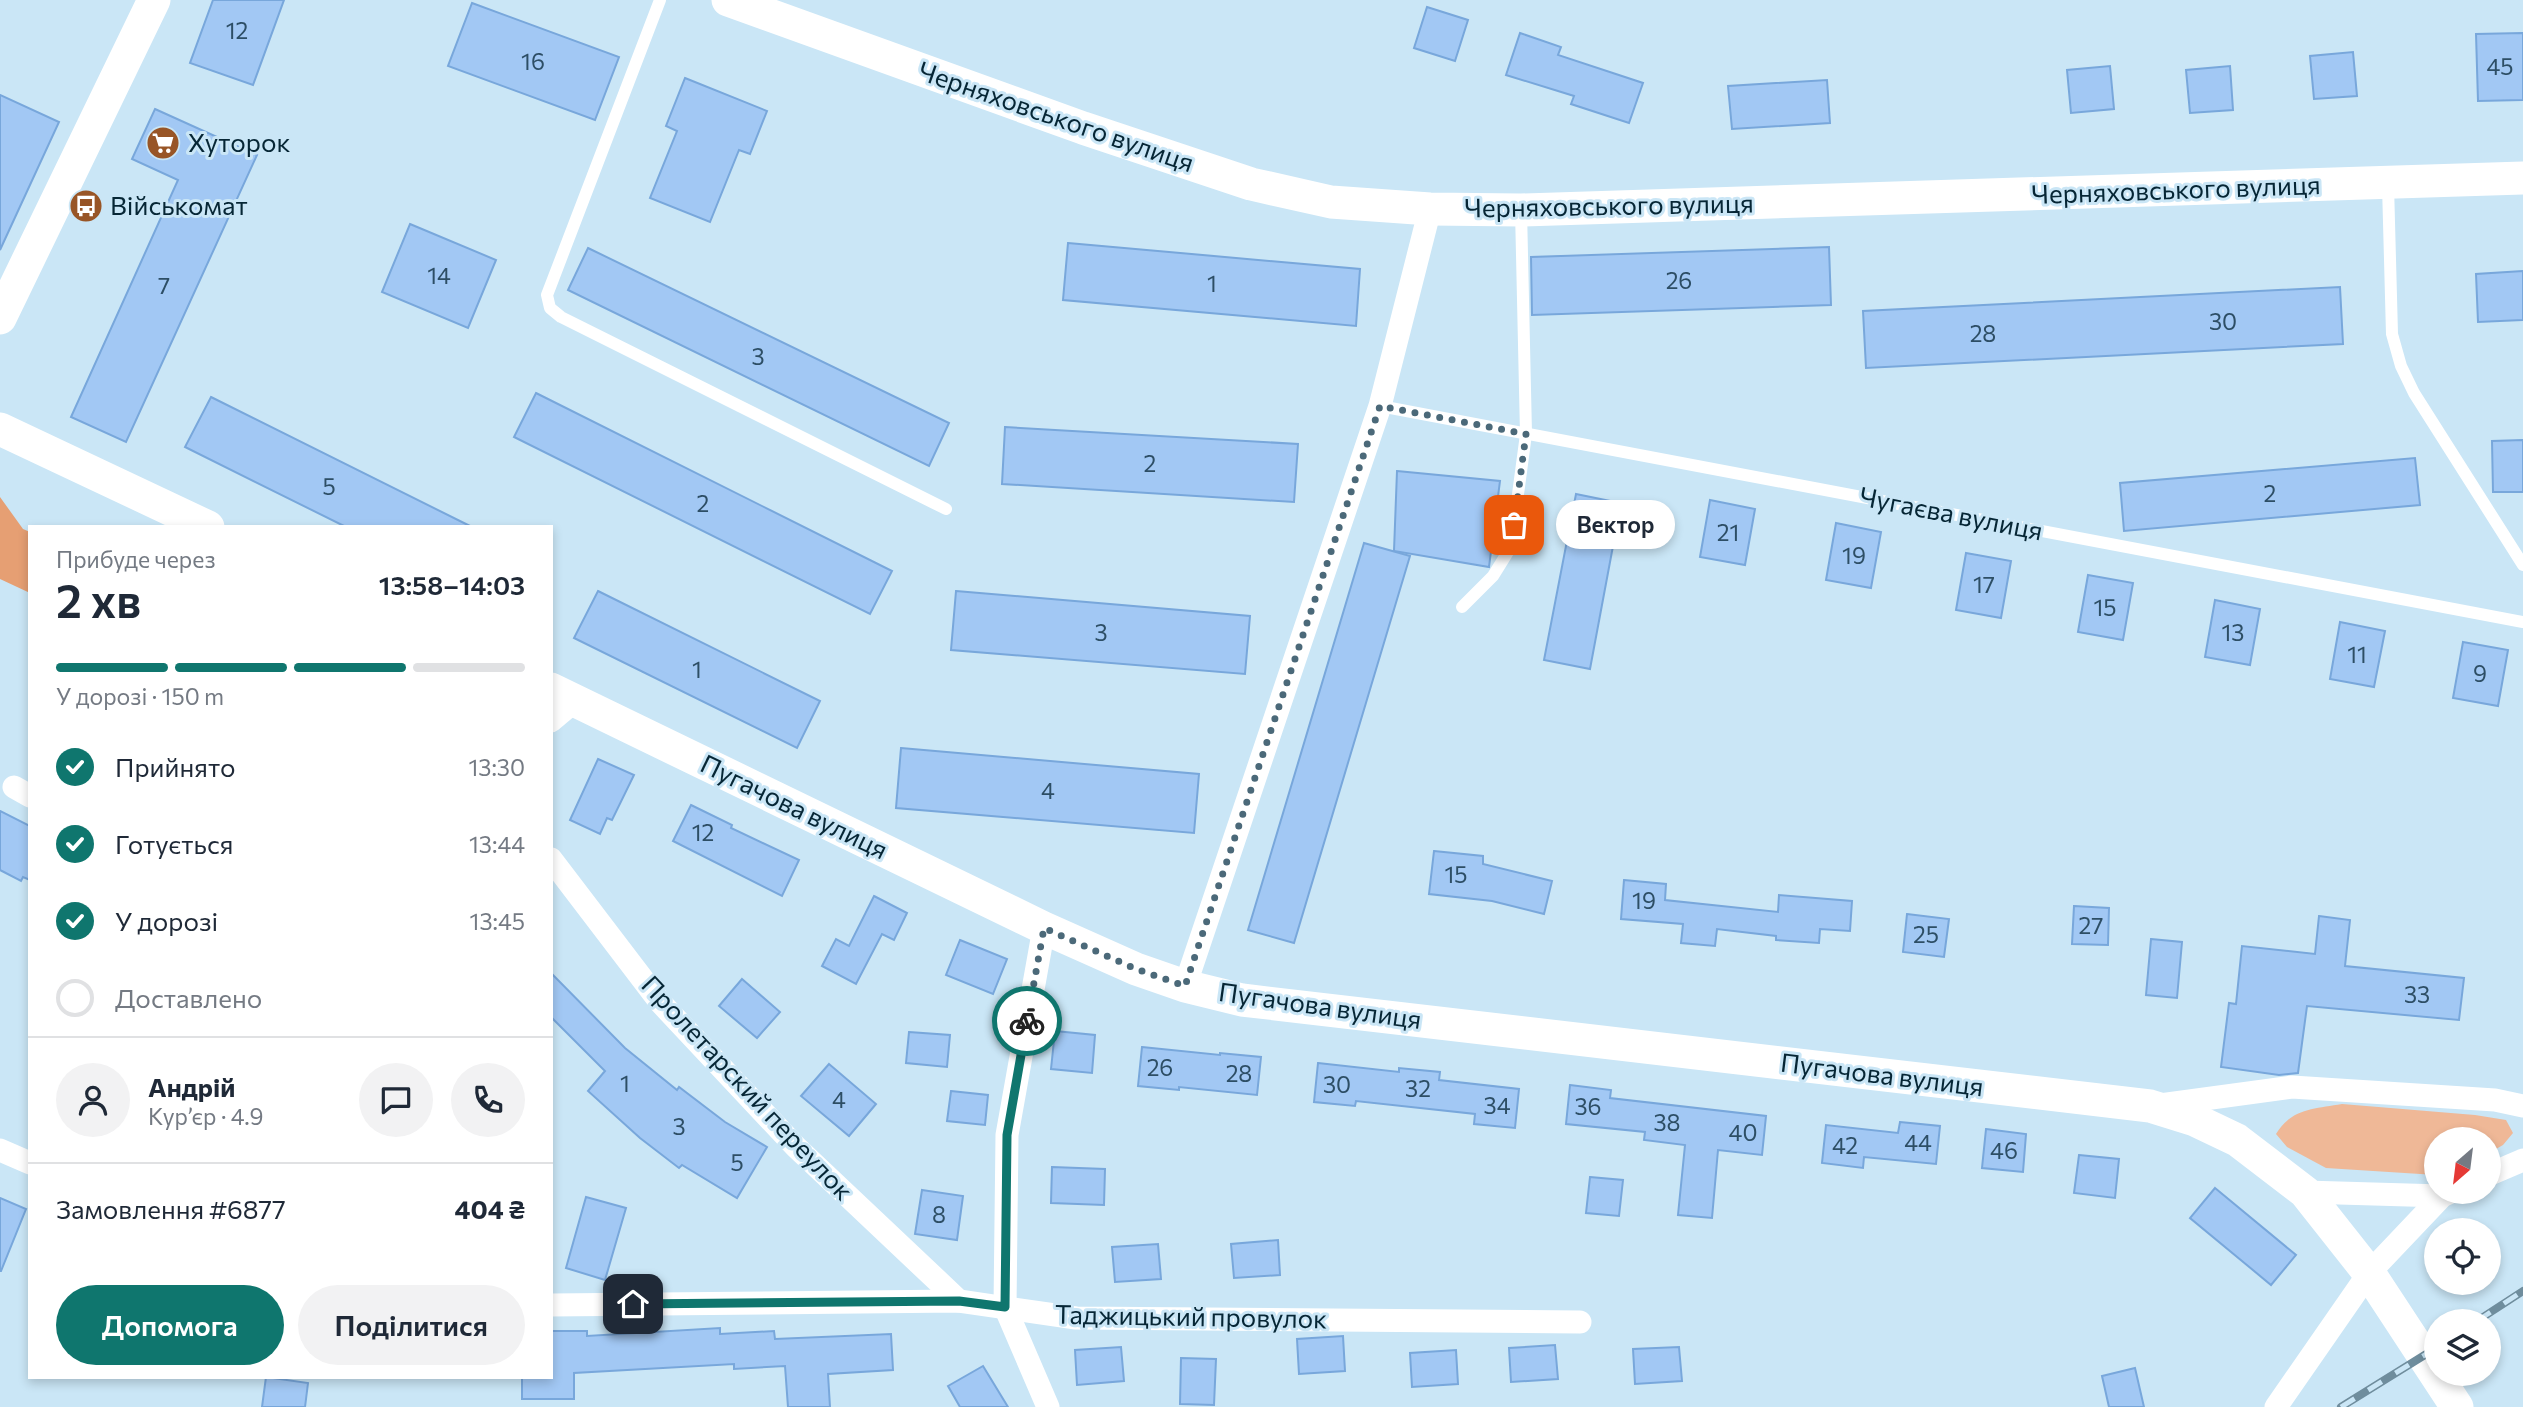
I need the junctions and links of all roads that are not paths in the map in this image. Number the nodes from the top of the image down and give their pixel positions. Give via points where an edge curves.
1 (155, 0) edge
2 (660, 0) edge
3 (728, 0) edge
4 (2523, 178) edge
5 (2388, 184) junction
6 (1430, 209) junction
7 (1521, 210) junction
8 (0, 318) edge
9 (1380, 406) junction
10 (0, 429) edge
11 (1526, 434) junction
12 (946, 509) dead end
13 (204, 525) edge
14 (2523, 565) edge
15 (1462, 607) dead end
16 (2523, 622) edge
17 (559, 703) edge
18 (553, 862) edge
19 (1044, 928) junction
20 (1185, 986) junction
21 (2150, 1106) junction
22 (2523, 1106) edge
23 (0, 1150) edge
24 (2523, 1160) edge
25 (28, 1162) edge
26 (2501, 1169) edge
27 (2305, 1192) junction
28 (2424, 1194) edge
29 (2437, 1204) edge
30 (2369, 1273) junction
31 (959, 1301) junction
32 (553, 1305) edge
33 (1005, 1307) junction
34 (1580, 1322) dead end
35 (1048, 1407) edge
36 (2276, 1407) edge
37 (2457, 1407) edge

1 - 8 street
2 - 12 lane via 547,295 550,307 561,317
3 - 6 street, Черняховського вулиця via 1251,184 1331,202
4 - 5 street, Черняховського вулиця
5 - 7 street, Черняховського вулиця
5 - 14 lane via 2392,334 2401,366
6 - 7 street, Черняховського вулиця
6 - 9 street
7 - 11 lane
9 - 11 lane, Чугаєва вулиця
9 - 20 street
10 - 13 street
11 - 15 lane via 1511,547 1493,576
11 - 16 lane, Чугаєва вулиця
17 - 19 street, Пугачова вулиця
18 - 31 street, Пролетарский переулок via 660,1002 796,1147
19 - 20 street, Пугачова вулиця
19 - 33 street via 1007,1135
20 - 21 street, Пугачова вулиця via 1241,1000
21 - 22 street, Пугачова вулиця via 2292,1087 2495,1100
21 - 27 street, Пугачова вулиця via 2237,1140
23 - 25 street
24 - 26 street
27 - 28 street
27 - 30 street, Пугачова вулиця
29 - 30 street
30 - 36 street
30 - 37 street, Пугачова вулиця
31 - 32 street, Таджицький провулок
31 - 33 street, Таджицький провулок
33 - 34 street, Таджицький провулок via 1076,1318
33 - 35 street

